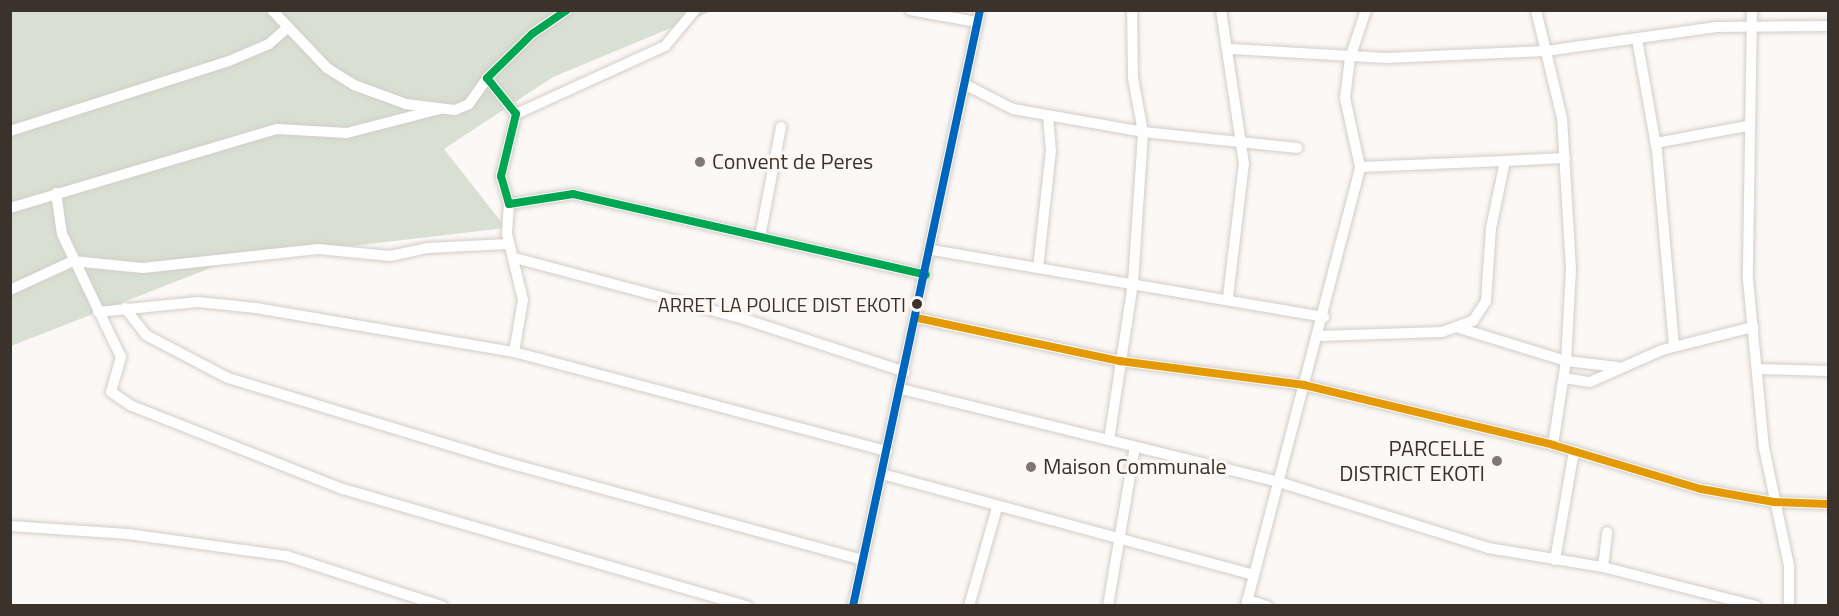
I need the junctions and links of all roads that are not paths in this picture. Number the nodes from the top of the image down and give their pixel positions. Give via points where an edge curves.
1 (272, 10) edge
2 (567, 10) edge
3 (695, 10) edge
4 (910, 10) edge
5 (980, 10) edge
6 (1132, 10) edge
7 (1221, 10) edge
8 (1366, 10) edge
9 (1536, 10) edge
10 (1752, 10) edge
11 (977, 22) junction
12 (1828, 26) edge
13 (286, 28) junction
14 (1751, 28) junction
15 (1637, 39) junction
16 (1231, 49) junction
17 (1546, 51) junction
18 (1350, 58) junction
19 (487, 78) junction
20 (966, 85) junction
21 (439, 109) junction
22 (516, 114) junction
23 (1048, 115) junction
24 (1747, 126) junction
25 (781, 127) dead end
26 (10, 131) edge
27 (1143, 132) junction
28 (1237, 141) junction
29 (1656, 143) junction
30 (1297, 148) dead end
31 (1565, 158) junction
32 (1505, 161) junction
33 (1360, 167) junction
34 (56, 193) junction
35 (509, 204) junction
36 (10, 208) edge
37 (760, 237) junction
38 (508, 244) junction
39 (932, 250) junction
40 (515, 258) junction
41 (73, 261) junction
42 (1038, 268) junction
43 (926, 274) junction
44 (1133, 283) junction
45 (10, 290) edge
46 (1228, 298) junction
47 (125, 308) junction
48 (98, 312) junction
49 (1324, 317) junction
50 (917, 318) junction
51 (1753, 327) junction
52 (1459, 328) junction
53 (1318, 336) junction
54 (1674, 346) junction
55 (514, 352) junction
56 (1120, 361) junction
57 (1566, 361) junction
58 (1617, 367) junction
59 (1759, 369) junction
60 (1828, 371) edge
61 (905, 372) junction
62 (1564, 378) junction
63 (1304, 385) junction
64 (901, 389) junction
65 (1109, 440) junction
66 (1553, 445) junction
67 (1135, 447) junction
68 (887, 451) junction
69 (1574, 451) junction
70 (882, 474) junction
71 (1278, 482) junction
72 (1774, 502) junction
73 (1828, 504) edge
74 (997, 508) junction
75 (10, 526) edge
76 (1607, 532) dead end
77 (1118, 538) junction
78 (863, 560) junction
79 (1555, 560) junction
80 (1603, 567) junction
81 (1253, 575) junction
82 (414, 601) edge
83 (1246, 603) edge
84 (442, 606) edge
85 (747, 606) edge
86 (853, 606) edge
87 (969, 606) edge
88 (1108, 606) edge
89 (1267, 606) edge
90 (1756, 606) edge
91 (1789, 606) edge

1 - 13 street
2 - 19 street via 532,34
3 - 22 street via 665,46
4 - 11 street
5 - 11 street
6 - 27 street via 1133,78
7 - 16 street
8 - 18 street
9 - 17 street
10 - 14 street
11 - 20 street
12 - 14 street
13 - 21 street via 327,68 354,85
13 - 26 street via 269,44 229,61
14 - 15 street via 1716,27
14 - 24 street
15 - 17 street
15 - 29 street
16 - 18 street
16 - 28 street
17 - 18 street
17 - 31 street via 1557,84
18 - 33 street via 1345,98
19 - 21 street via 469,104
19 - 22 street
20 - 23 street via 998,104
20 - 39 street
21 - 34 street via 347,133 277,129
22 - 35 street via 501,177
23 - 27 street
23 - 42 street via 1052,151
24 - 29 street
24 - 51 street
25 - 37 street
27 - 28 street
27 - 44 street
28 - 30 street
28 - 46 street via 1244,180
29 - 54 street
31 - 32 street
31 - 57 street via 1571,269
32 - 33 street
32 - 52 street via 1491,228 1486,301 1473,321
33 - 49 street
34 - 36 street
34 - 41 street
35 - 37 street via 573,194
35 - 38 street
37 - 43 street
38 - 40 street
38 - 41 street via 428,248 390,256 318,249 143,268
39 - 42 street
39 - 43 street
40 - 55 street via 523,300
40 - 61 street via 744,319
41 - 45 street
41 - 48 street
42 - 44 street
43 - 50 street
44 - 46 street
44 - 56 street
46 - 49 street
47 - 48 street
47 - 55 street via 198,302 256,308
47 - 78 street via 146,335 228,378 501,461
48 - 85 street via 121,357 111,393 165,421 427,516
49 - 53 street
50 - 56 street
50 - 61 street
51 - 54 street
51 - 59 street
52 - 53 street
52 - 57 street
53 - 63 street
54 - 58 street
55 - 68 street
56 - 63 street
56 - 65 street
57 - 58 street
57 - 62 street
58 - 62 street via 1590,382
59 - 60 street
59 - 72 street
61 - 64 street
62 - 66 street
63 - 66 street
63 - 71 street
64 - 65 street
64 - 68 street
65 - 67 street
66 - 69 street
67 - 71 street
67 - 77 street
68 - 70 street
69 - 72 street via 1701,489
69 - 79 street
70 - 74 street
70 - 78 street
71 - 79 street via 1488,548
71 - 81 street
72 - 73 street
72 - 91 street via 1789,566
74 - 77 street
74 - 87 street
75 - 82 street via 128,534 275,554
76 - 80 street
77 - 81 street
77 - 88 street
78 - 86 street
79 - 80 street
80 - 90 street
81 - 83 street
82 - 84 street
83 - 89 street

